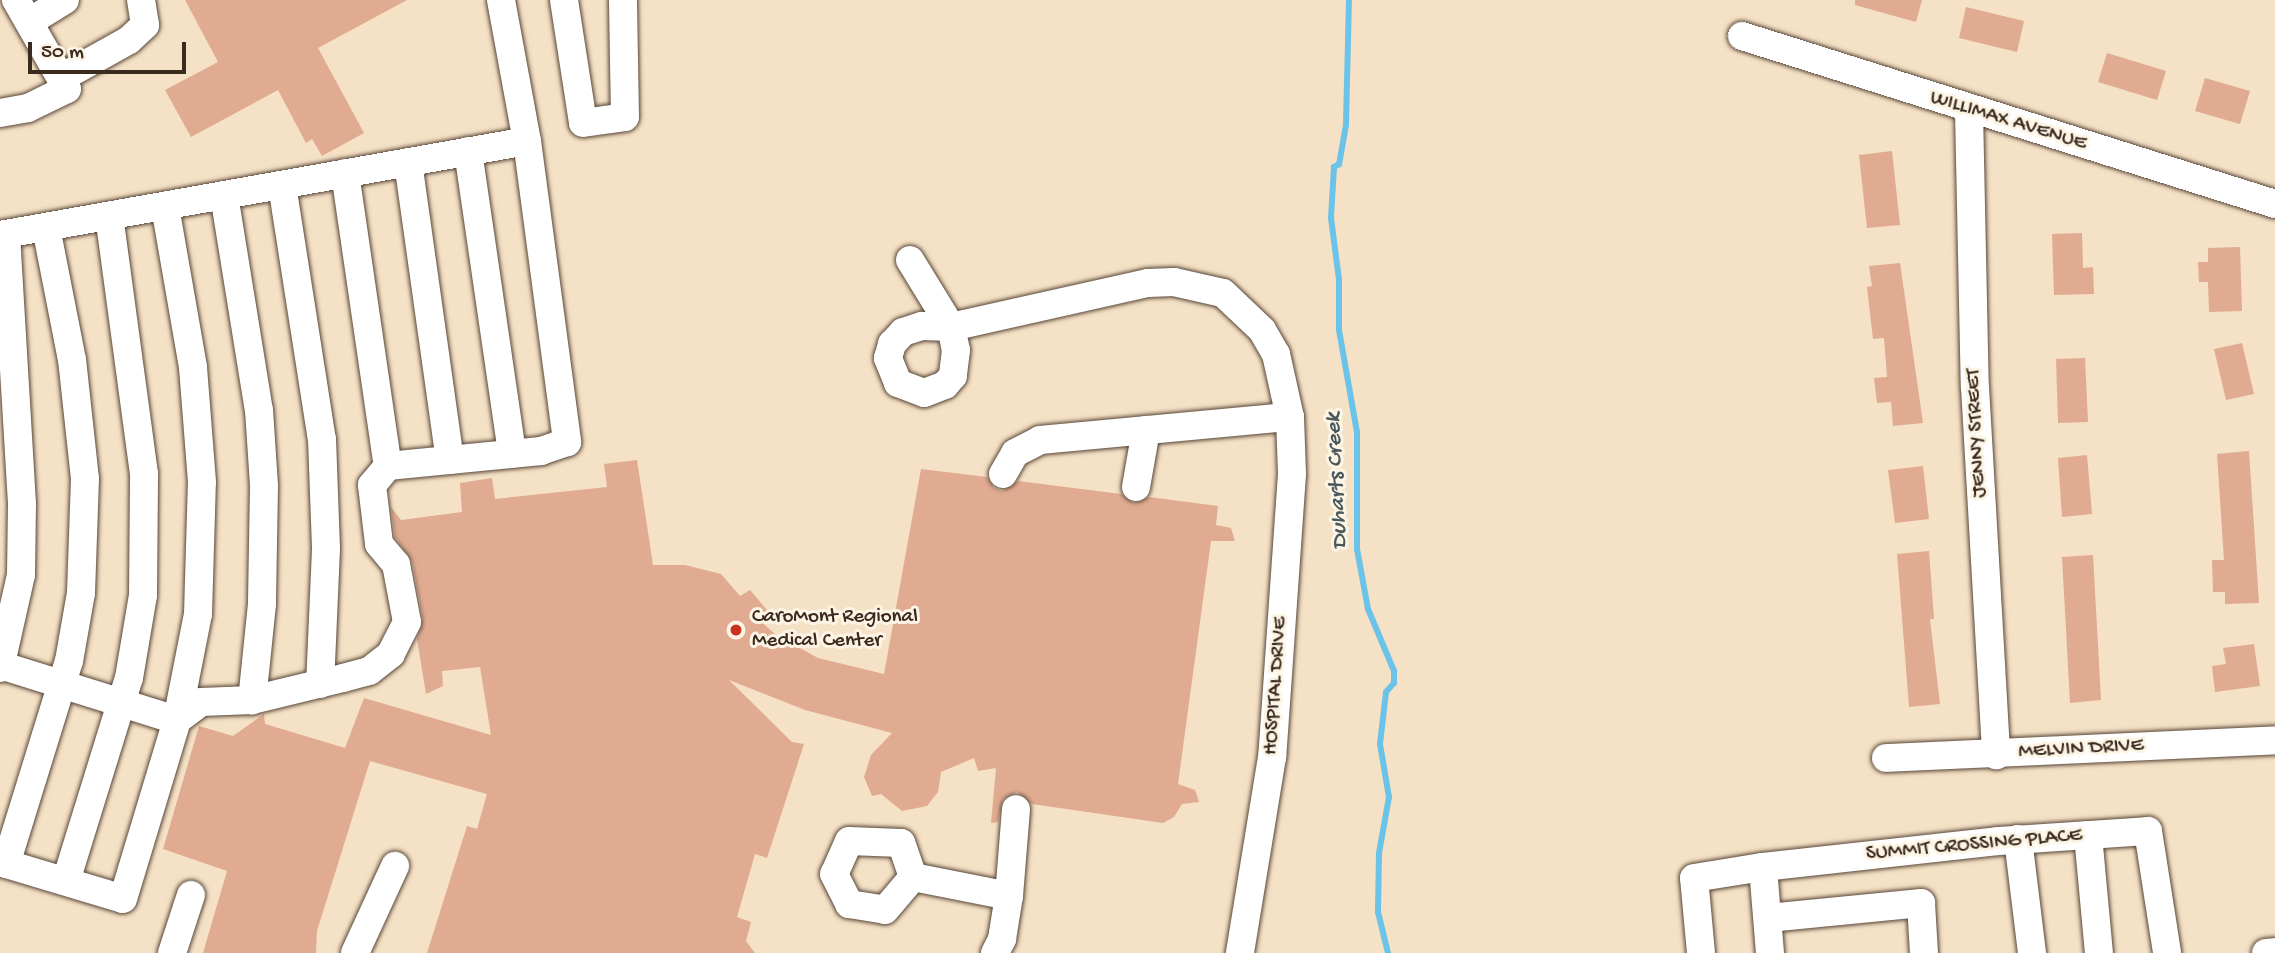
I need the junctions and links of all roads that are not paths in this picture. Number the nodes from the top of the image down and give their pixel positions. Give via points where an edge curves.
1 (65, 0) edge
2 (141, 0) edge
3 (501, 0) edge
4 (564, 0) edge
5 (623, 0) edge
6 (23, 11) edge
7 (1742, 36) dead end
8 (61, 78) junction
9 (1969, 111) junction
10 (0, 113) edge
11 (527, 141) junction
12 (468, 151) junction
13 (408, 162) junction
14 (345, 173) junction
15 (282, 185) junction
16 (224, 195) junction
17 (2275, 204) edge
18 (165, 206) junction
19 (109, 216) junction
20 (46, 228) junction
21 (3, 235) edge
22 (910, 260) dead end
23 (1290, 417) junction
24 (1146, 430) junction
25 (512, 454) junction
26 (450, 460) junction
27 (388, 466) junction
28 (1003, 474) dead end
29 (1136, 487) dead end
30 (0, 666) edge
31 (320, 684) junction
32 (61, 685) junction
33 (252, 701) junction
34 (121, 704) junction
35 (177, 720) junction
36 (2275, 740) edge
37 (1996, 755) junction
38 (1886, 758) dead end
39 (1016, 809) dead end
40 (2088, 835) junction
41 (2018, 839) junction
42 (3, 863) edge
43 (395, 866) dead end
44 (1763, 867) junction
45 (913, 877) dead end
46 (66, 881) junction
47 (191, 895) dead end
48 (1009, 896) junction
49 (1768, 918) junction
50 (2275, 952) edge
51 (172, 953) edge
52 (355, 953) edge
53 (995, 953) edge
54 (1240, 953) edge
55 (1701, 953) edge
56 (1770, 953) edge
57 (1924, 953) edge
58 (2032, 953) edge
59 (2099, 953) edge
60 (2167, 953) edge
61 (2266, 953) edge

1 - 6 street
2 - 8 street via 145,25 129,40
3 - 11 street
4 - 5 street via 583,123 625,117
6 - 8 street
7 - 9 street, WILLIMAX AVENUE
8 - 10 street via 66,89 28,108
9 - 17 street, WILLIMAX AVENUE
9 - 37 street, JENNY STREET via 1975,387
11 - 12 street
11 - 25 street via 567,442 541,452
12 - 13 street
12 - 25 street
13 - 14 street
13 - 26 street
14 - 15 street
14 - 27 street
15 - 16 street
15 - 31 street via 322,439 326,549
16 - 18 street
16 - 33 street via 259,410 264,486 262,604
18 - 19 street
18 - 35 street via 193,367 202,482 198,614
19 - 20 street
19 - 34 street via 144,474 143,595
20 - 21 street
20 - 32 street via 72,360 85,479 81,593
21 - 30 street via 21,575
22 - 23 street, HOSPITAL DRIVE via 951,327 1147,283 1200,286 1223,293 1262,330 1284,375
23 - 24 street
23 - 54 street, HOSPITAL DRIVE via 1292,474 1272,757
24 - 28 street via 1040,440 1015,453
24 - 29 street
25 - 26 street
26 - 27 street
27 - 31 street via 372,485 379,544 396,564 407,622 391,654 369,671
30 - 32 street
31 - 33 street
32 - 34 street
32 - 42 street
33 - 35 street via 201,702
34 - 35 street
34 - 46 street
35 - 46 street via 123,899
36 - 37 street, MELVIN DRIVE
37 - 38 street, MELVIN DRIVE
39 - 48 street
40 - 41 street, SUMMIT CROSSING PLACE
40 - 59 street
40 - 60 street, SUMMIT CROSSING PLACE via 2148,831
41 - 44 street, SUMMIT CROSSING PLACE
41 - 58 street
42 - 46 street
43 - 52 street
44 - 49 street
44 - 55 street, SUMMIT CROSSING PLACE via 1694,877
45 - 48 street
47 - 51 street
48 - 53 street
49 - 56 street
49 - 57 street via 1921,903
50 - 61 street

